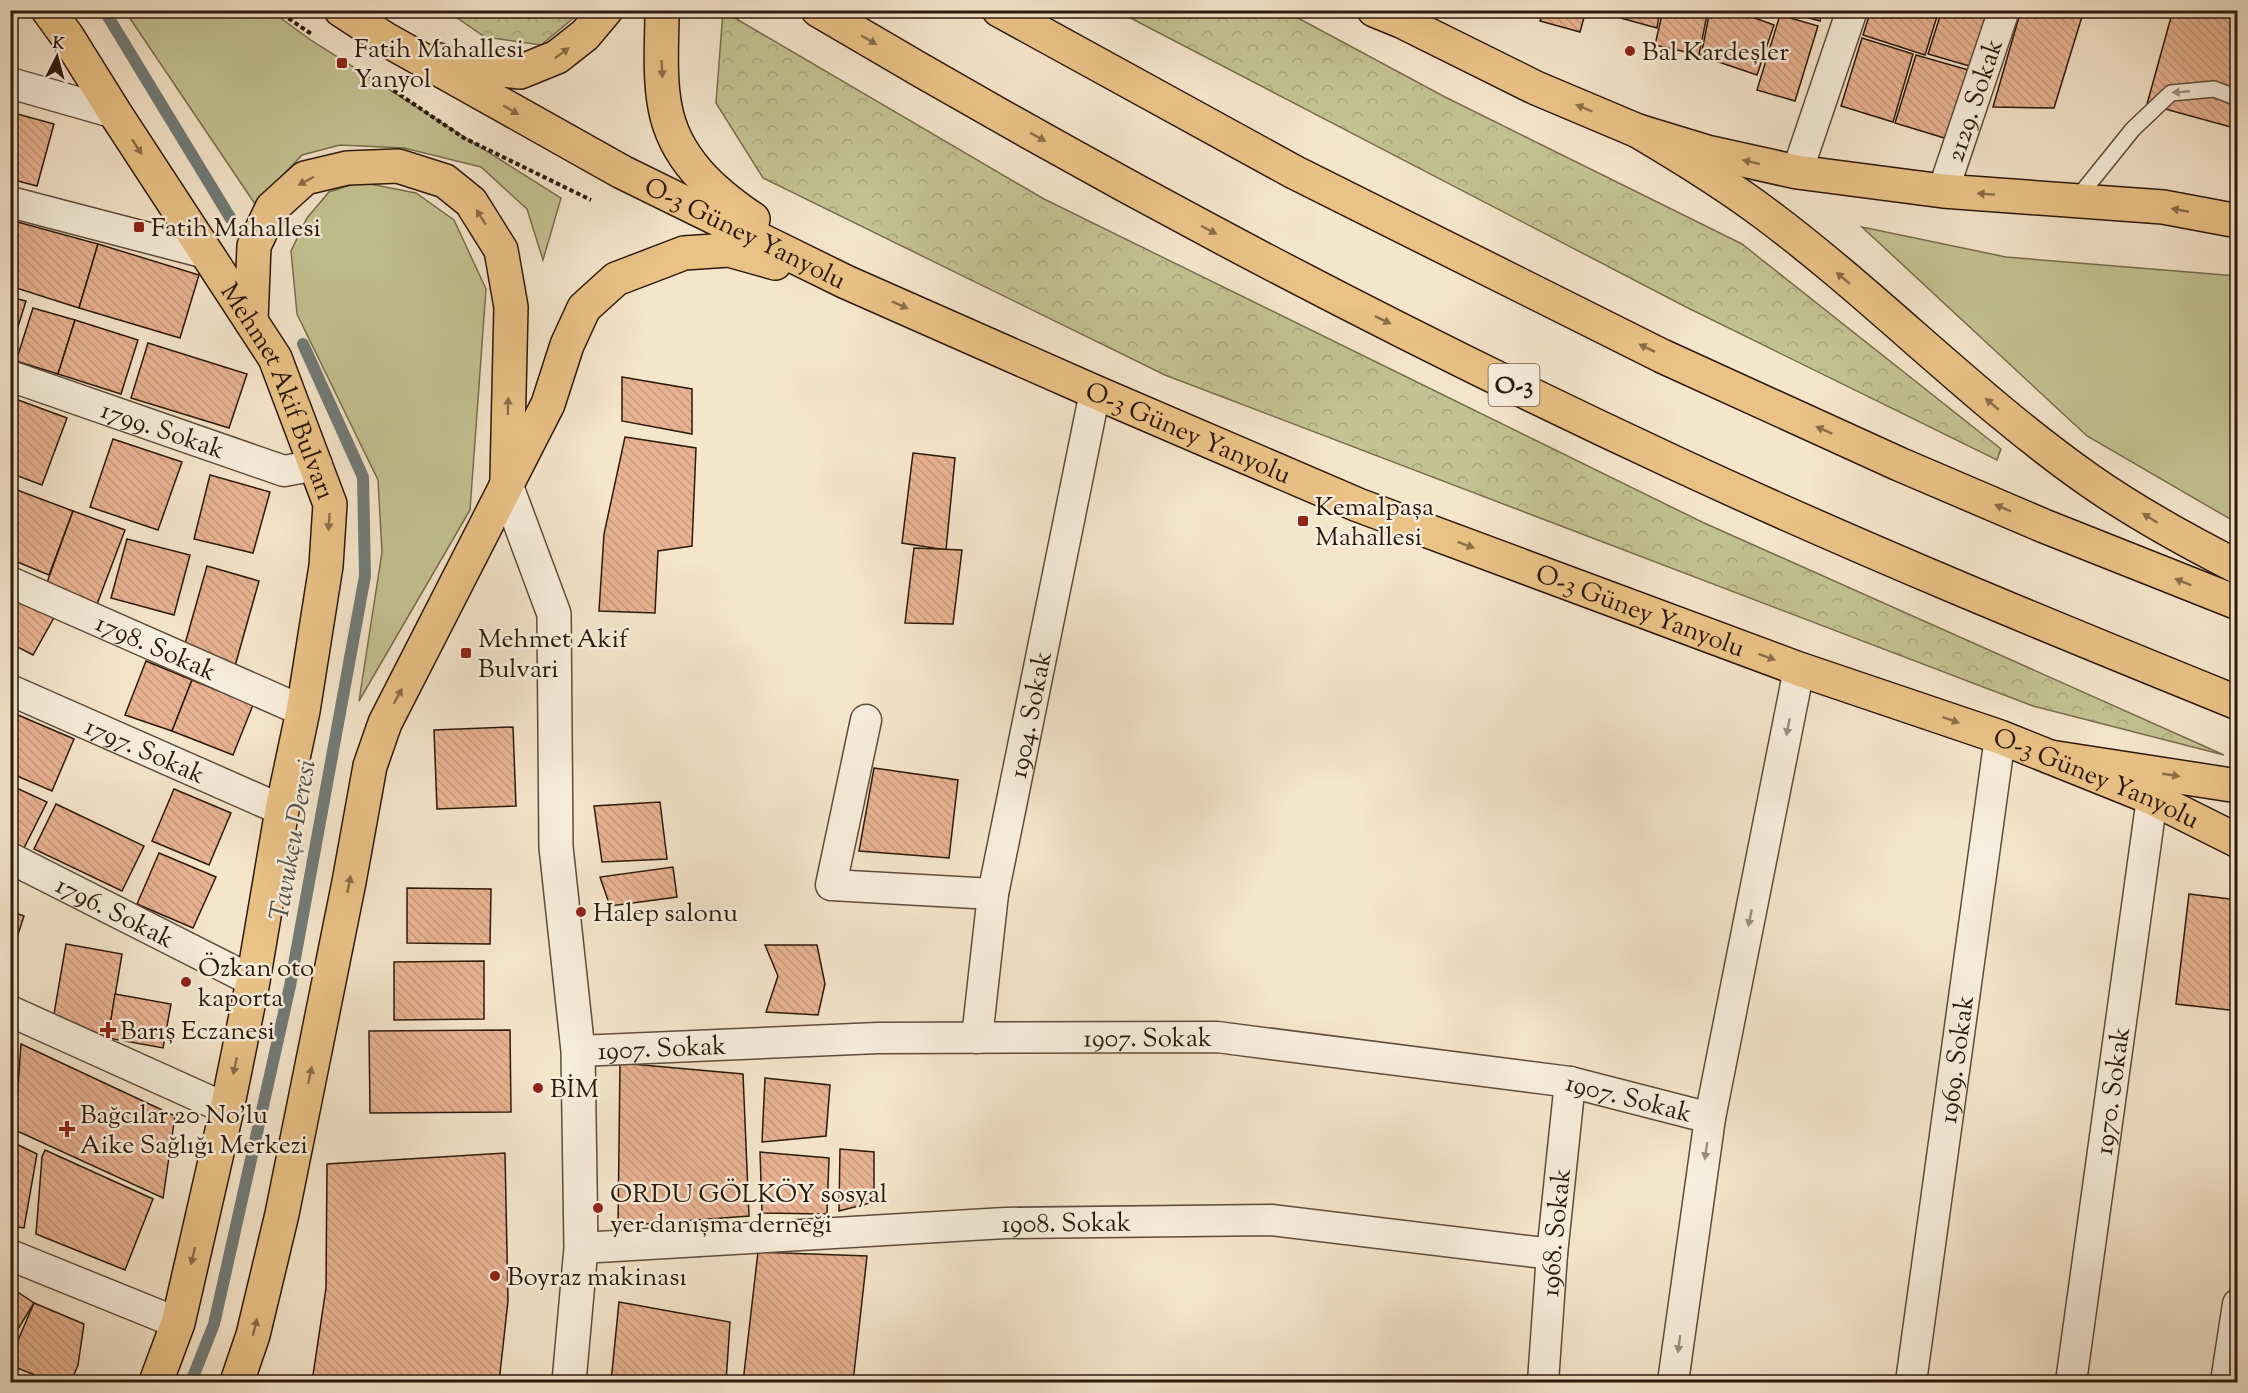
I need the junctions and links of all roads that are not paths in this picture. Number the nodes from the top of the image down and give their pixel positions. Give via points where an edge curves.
1 (48, 10) edge
2 (341, 10) edge
3 (606, 10) edge
4 (662, 10) edge
5 (818, 10) edge
6 (999, 10) edge
7 (1852, 10) edge
8 (2004, 10) edge
9 (1390, 13) edge
10 (387, 40) junction
11 (10, 83) edge
12 (2238, 98) edge
13 (115, 113) junction
14 (1638, 130) junction
15 (1797, 172) junction
16 (1943, 191) junction
17 (2075, 201) junction
18 (10, 202) edge
19 (2238, 221) edge
20 (206, 254) junction
21 (846, 282) junction
22 (251, 321) junction
23 (10, 376) edge
24 (1095, 392) junction
25 (317, 465) junction
26 (506, 485) junction
27 (2238, 567) edge
28 (10, 582) edge
29 (2238, 603) edge
30 (1800, 669) junction
31 (10, 690) edge
32 (2238, 703) edge
33 (303, 711) junction
34 (866, 720) dead end
35 (2000, 737) junction
36 (2050, 757) junction
37 (2238, 786) edge
38 (2152, 798) junction
39 (282, 810) junction
40 (2238, 842) edge
41 (10, 858) edge
42 (993, 894) junction
43 (253, 981) junction
44 (10, 1011) edge
45 (977, 1038) junction
46 (578, 1051) junction
47 (1570, 1082) junction
48 (226, 1109) junction
49 (1710, 1118) junction
50 (581, 1248) junction
51 (1552, 1254) junction
52 (10, 1255) edge
53 (2238, 1304) edge
54 (178, 1323) junction
55 (156, 1383) edge
56 (237, 1383) edge
57 (568, 1383) edge
58 (1543, 1383) edge
59 (1673, 1383) edge
60 (1911, 1383) edge
61 (2071, 1383) edge
62 (2226, 1383) edge

1 - 13 main road, Mehmet Akif Bulvarı
2 - 10 main road, O-3 Güney Yanyolu
10 -> 3 main road via 451,65 520,72 557,57 585,35
4 -> 21 main road via 664,107 672,132 698,175 728,203
5 -> 32 main road, O-3 via 1125,185 1289,273 1609,431 1872,552
29 -> 6 main road via 1899,464 1662,356 1294,172
7 - 15 street
8 - 16 street, 2129. Sokak
14 -> 9 main road via 1536,88
10 -> 21 main road, O-3 Güney Yanyolu via 597,159
11 - 13 street
12 -> 17 lane via 2214,90 2171,93 2133,129
13 -> 20 main road, Mehmet Akif Bulvarı
15 -> 14 main road via 1707,152
27 -> 14 main road via 2184,539 2089,480 2007,417 1767,215
15 - 16 main road
17 -> 16 main road
19 -> 17 main road via 2163,207
18 - 20 street
20 - 22 main road, Mehmet Akif Bulvarı
21 -> 24 main road, O-3 Güney Yanyolu
21 - 26 main road via 729,250 684,253 616,279 584,308 548,404
22 - 25 main road, Mehmet Akif Bulvarı via 275,358
26 -> 22 main road via 511,307 501,250 471,202 445,181 398,166 347,168 305,178 272,208 254,246
23 - 25 street, 1799. Sokak via 284,471
24 -> 30 main road, O-3 Güney Yanyolu via 1359,505
24 - 42 street, 1904. Sokak
25 -> 33 main road, Mehmet Akif Bulvarı via 330,504 326,566
26 - 46 street via 554,614 556,847
56 -> 26 main road via 253,1335 282,1214 370,766 385,723
28 - 33 street, 1798. Sokak
30 -> 35 main road, O-3 Güney Yanyolu
30 -> 49 street
31 - 39 street, 1797. Sokak
33 - 39 main road, Mehmet Akif Bulvarı
34 - 42 street via 831,885
35 - 36 main road, O-3 Güney Yanyolu
35 - 60 street, 1969. Sokak
36 -> 37 main road
36 - 38 main road, O-3 Güney Yanyolu
38 - 40 main road, O-3 Güney Yanyolu
38 - 61 street, 1970. Sokak
39 - 43 main road, Mehmet Akif Bulvarı
41 - 43 street, 1796. Sokak
42 - 45 street, 1904. Sokak
43 -> 48 main road, Mehmet Akif Bulvarı
44 - 48 street
45 - 46 street, 1907. Sokak via 878,1038
45 - 47 street, 1907. Sokak via 1217,1037
46 - 50 street
47 - 49 street, 1907. Sokak
47 - 51 street, 1968. Sokak
48 -> 54 main road, Mehmet Akif Bulvarı
49 -> 59 street
50 - 51 street, 1908. Sokak via 1005,1223 1271,1220
50 - 57 street
51 - 58 street, 1968. Sokak
52 - 54 street
53 - 62 street
54 - 55 main road, Mehmet Akif Bulvarı

